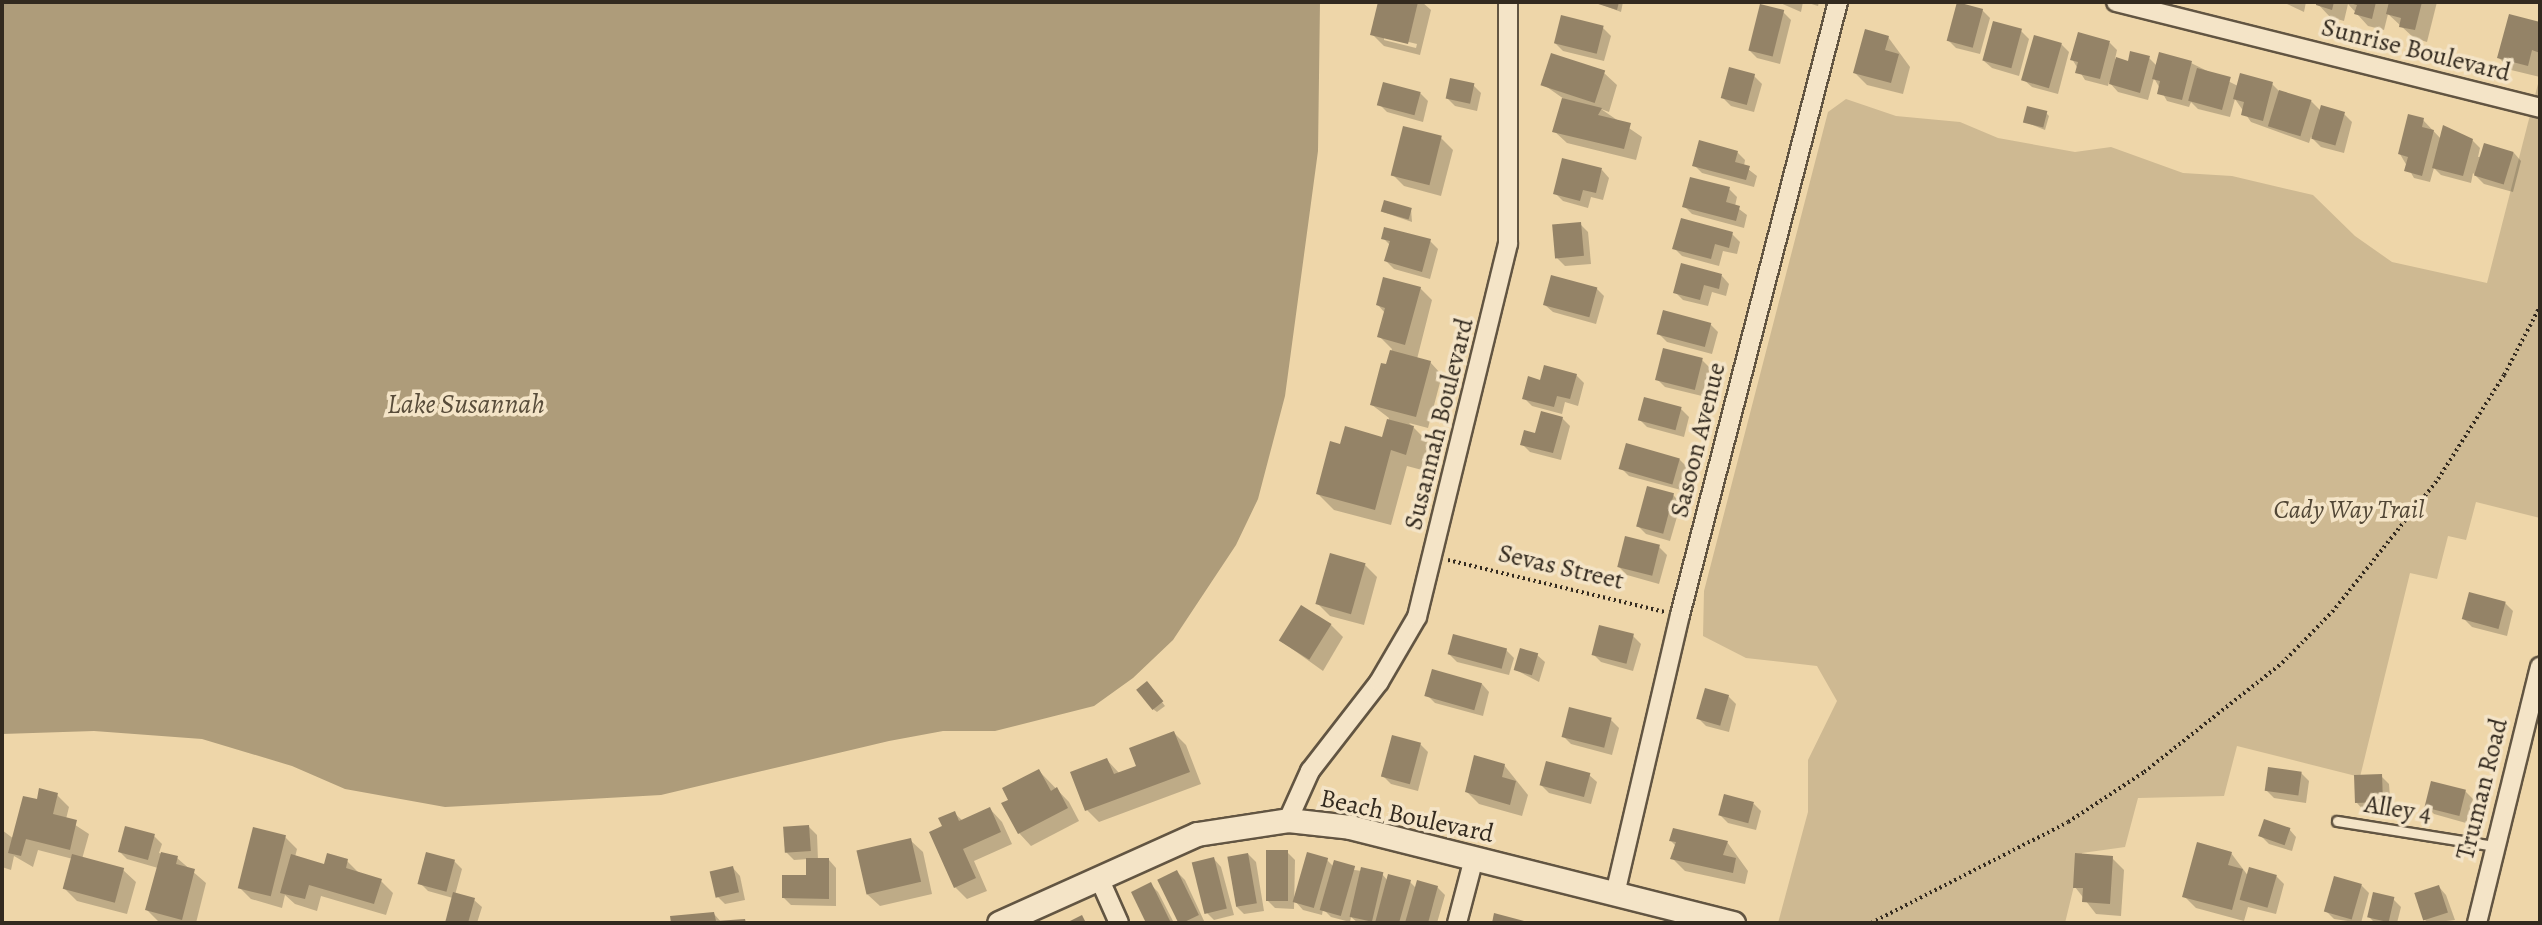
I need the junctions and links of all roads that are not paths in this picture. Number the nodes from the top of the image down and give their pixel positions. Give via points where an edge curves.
1 (1508, 2) edge
2 (1838, 2) edge
3 (2116, 2) edge
4 (2540, 108) edge
5 (2540, 667) edge
6 (1288, 820) junction
7 (2337, 821) dead end
8 (2494, 846) junction
9 (1474, 858) junction
10 (1099, 878) junction
11 (1615, 894) junction
12 (999, 923) edge
13 (1119, 923) edge
14 (1457, 923) edge
15 (1733, 923) edge
16 (2477, 923) edge

1 - 6 street, Susannah Boulevard via 1508,244 1417,617 1379,682 1310,771
2 - 11 street, Sasoon Avenue via 1680,615
3 - 4 street, Sunrise Boulevard
5 - 8 street, Truman Road
6 - 9 street, Beach Boulevard via 1350,827
6 - 10 street, Beach Boulevard via 1197,834
7 - 8 lane, Alley 4
8 - 16 street, Truman Road
9 - 11 street, Beach Boulevard
9 - 14 street
10 - 12 street, Beach Boulevard
10 - 13 street
11 - 15 street, Beach Boulevard

